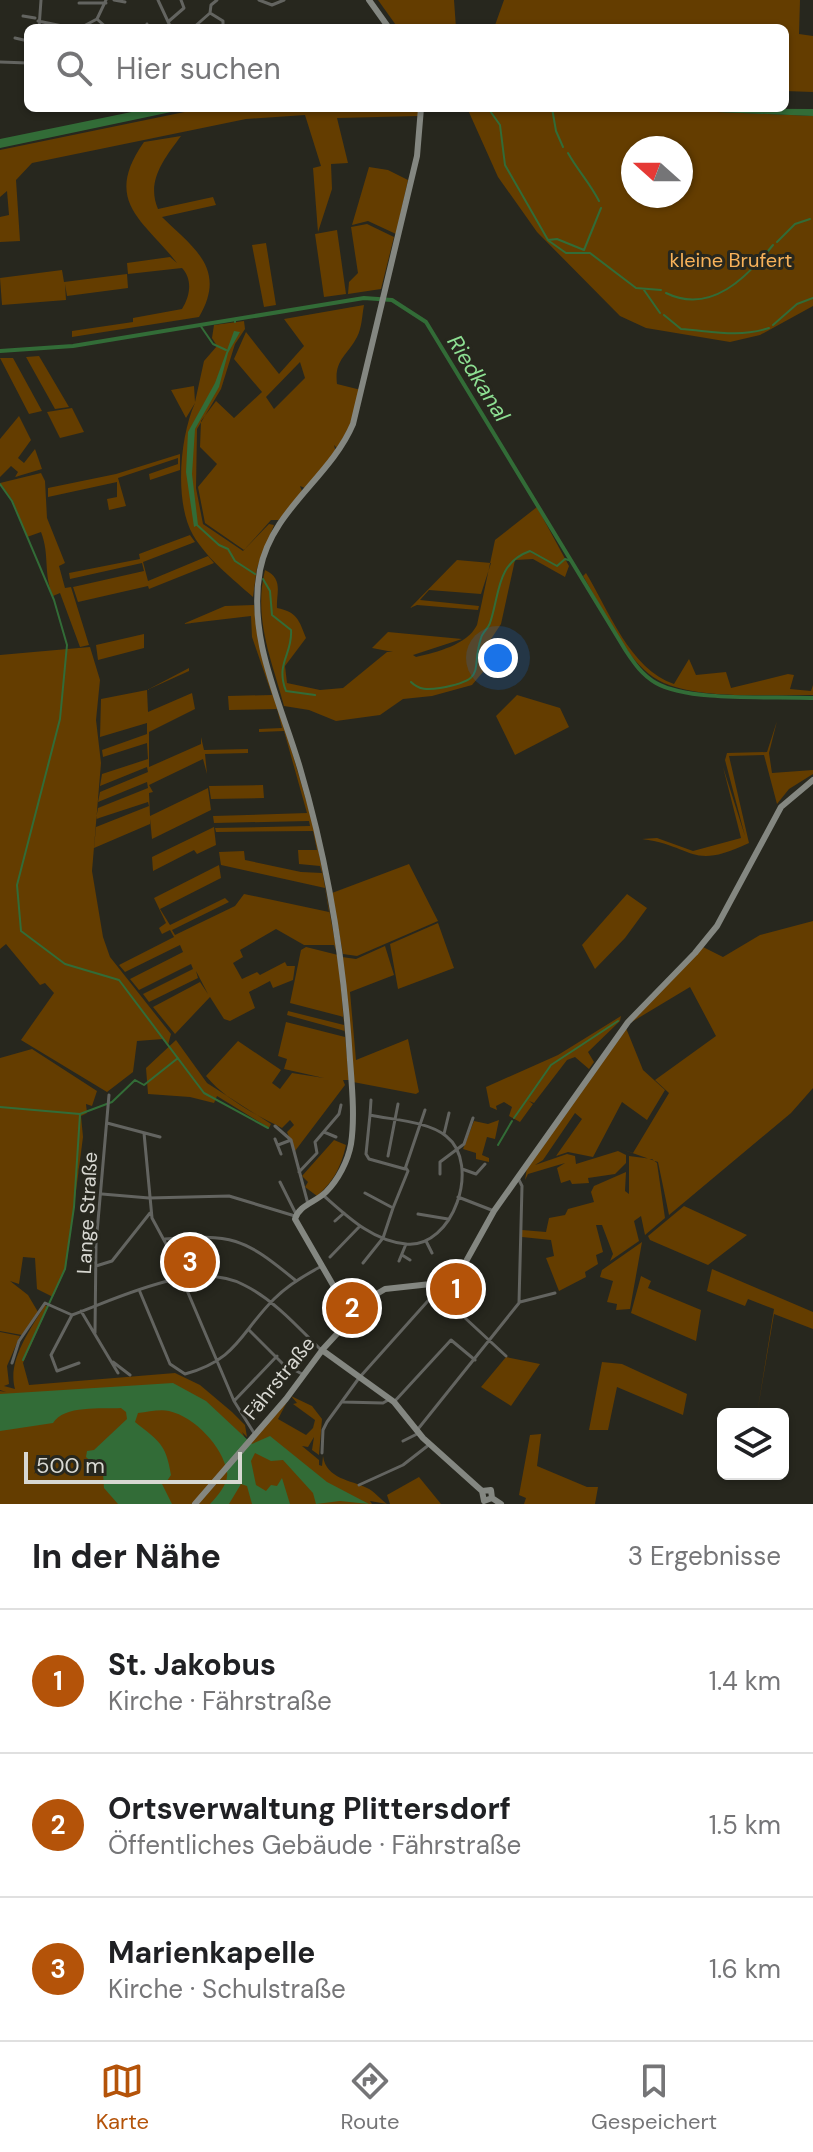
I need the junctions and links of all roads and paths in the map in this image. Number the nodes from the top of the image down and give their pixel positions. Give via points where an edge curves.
1 (41, 0) edge
2 (114, 0) edge
3 (158, 0) edge
4 (181, 0) edge
5 (208, 0) edge
6 (217, 0) edge
7 (259, 0) edge
8 (284, 0) edge
9 (369, 0) edge
10 (106, 1) edge
11 (125, 2) dead end
12 (79, 3) dead end
13 (211, 5) junction
14 (210, 13) junction
15 (23, 16) dead end
16 (97, 19) junction
17 (38, 20) junction
18 (168, 22) joint
19 (38, 24) edge
20 (54, 24) edge
21 (88, 24) edge
22 (103, 24) edge
23 (198, 24) edge
24 (223, 24) edge
25 (386, 24) edge
26 (15, 38) dead end
27 (24, 40) edge
28 (0, 62) edge
29 (24, 63) edge
30 (421, 112) edge
31 (813, 780) edge
32 (109, 1095) dead end
33 (371, 1100) dead end
34 (398, 1104) dead end
35 (341, 1105) dead end
36 (425, 1110) dead end
37 (449, 1113) dead end
38 (370, 1115) junction
39 (473, 1118) dead end
40 (396, 1121) junction
41 (107, 1123) junction
42 (275, 1126) dead end
43 (422, 1126) junction
44 (324, 1132) junction
45 (144, 1133) junction
46 (444, 1134) junction
47 (160, 1137) dead end
48 (336, 1137) dead end
49 (275, 1139) dead end
50 (291, 1140) junction
51 (278, 1145) junction
52 (456, 1149) junction
53 (281, 1154) dead end
54 (388, 1156) dead end
55 (485, 1164) dead end
56 (406, 1168) junction
57 (462, 1169) junction
58 (299, 1172) junction
59 (440, 1174) dead end
60 (518, 1178) junction
61 (280, 1182) dead end
62 (365, 1193) dead end
63 (101, 1194) junction
64 (323, 1195) junction
65 (458, 1197) junction
66 (149, 1198) junction
67 (308, 1204) junction
68 (393, 1208) junction
69 (494, 1211) junction
70 (150, 1213) junction
71 (344, 1213) junction
72 (418, 1214) dead end
73 (296, 1215) junction
74 (448, 1219) junction
75 (335, 1221) dead end
76 (360, 1226) junction
77 (383, 1238) junction
78 (163, 1239) junction
79 (426, 1241) junction
80 (406, 1244) junction
81 (432, 1253) dead end
82 (402, 1255) junction
83 (330, 1257) dead end
84 (410, 1260) dead end
85 (399, 1261) dead end
86 (363, 1263) dead end
87 (96, 1266) junction
88 (320, 1267) junction
89 (179, 1276) junction
90 (295, 1280) junction
91 (435, 1288) junction
92 (140, 1292) junction
93 (555, 1293) dead end
94 (271, 1302) junction
95 (519, 1303) junction
96 (97, 1306) junction
97 (81, 1311) junction
98 (72, 1315) junction
99 (352, 1318) junction
100 (249, 1330) junction
101 (95, 1333) junction
102 (490, 1343) junction
103 (322, 1350) junction
104 (277, 1356) junction
105 (506, 1356) dead end
106 (475, 1360) junction
107 (113, 1362) junction
108 (217, 1362) junction
109 (12, 1363) dead end
110 (79, 1363) dead end
111 (118, 1373) dead end
112 (130, 1375) dead end
113 (304, 1375) junction
114 (359, 1378) junction
115 (392, 1400) junction
116 (234, 1401) junction
117 (343, 1402) junction
118 (418, 1432) junction
119 (253, 1436) junction
120 (403, 1441) dead end
121 (430, 1444) junction
122 (322, 1453) dead end
123 (359, 1485) dead end
124 (195, 1504) edge
125 (501, 1504) edge

1 - 17 street
2 - 11 street
3 - 18 street
4 - 18 street via 184,8
5 - 13 street
6 - 13 street
7 - 8 street via 277,5
9 - 25 main road
10 - 12 street
10 - 16 street
13 - 14 street
14 - 23 street
14 - 24 street
15 - 17 street
16 - 21 street
16 - 22 street
17 - 19 street
17 - 20 street
26 - 27 street
28 - 29 street
30 - 64 main road via 417,156 349,435 278,525 261,565 257,596 262,648 324,866 343,982 351,1143
31 - 60 main road via 781,807 735,896 702,945 628,1022
32 - 41 street, Lange Straße
33 - 38 street
34 - 40 street
35 - 44 street
36 - 43 street
37 - 46 street
38 - 40 street
38 - 56 street via 367,1158
39 - 52 street via 464,1144
40 - 43 street
40 - 54 street
41 - 45 street
41 - 63 street, Lange Straße
42 - 50 street
43 - 46 street
43 - 56 street
44 - 48 street
44 - 58 street via 315,1142 317,1153
45 - 47 street
45 - 66 street
46 - 52 street
49 - 51 street
50 - 51 street
50 - 58 street
51 - 53 street
52 - 57 street
52 - 59 street via 440,1162
55 - 57 street via 476,1174
56 - 68 street
57 - 65 street
58 - 67 street
60 - 69 main road
60 - 95 street
61 - 73 street
62 - 68 street
63 - 66 street
63 - 87 street, Lange Straße
64 - 67 main road
64 - 71 street
65 - 69 street
65 - 74 street
66 - 70 street
66 - 73 street via 229,1196
67 - 73 main road
68 - 77 street
69 - 91 main road via 464,1265
70 - 78 street
70 - 87 street via 112,1261
71 - 75 street
71 - 76 street
72 - 74 street
73 - 88 main road
74 - 79 street
76 - 77 street
76 - 83 street
77 - 80 street
77 - 86 street
78 - 89 street
78 - 90 street via 209,1235 240,1241
79 - 80 street
79 - 81 street
80 - 82 street
82 - 84 street
82 - 85 street
87 - 96 street, Lange Straße
88 - 90 street
88 - 99 main road
89 - 92 street
89 - 94 street via 229,1278
89 - 108 street
90 - 94 street
91 - 99 main road, Fährstraße via 385,1289
91 - 102 street
91 - 114 street
92 - 96 street
92 - 108 street via 175,1370 185,1374
93 - 95 street
94 - 100 street
94 - 103 street
95 - 102 street
96 - 97 street
96 - 101 street, Lange Straße
97 - 98 street
97 - 101 street
98 - 109 street via 48,1305 22,1336
98 - 110 street via 51,1355 57,1371
99 - 103 main road, Fährstraße
100 - 104 street
100 - 108 street
101 - 107 street
102 - 105 street
102 - 106 street
103 - 113 main road, Fährstraße
103 - 114 main road
104 - 113 street
104 - 116 street
106 - 115 street via 451,1340
106 - 118 street
107 - 111 street
107 - 112 street
108 - 116 street
113 - 119 main road, Fährstraße
114 - 115 main road
114 - 117 street
115 - 117 street
115 - 118 main road
116 - 119 street
117 - 122 street via 323,1430
118 - 120 street
118 - 121 main road
119 - 124 main road, Fährstraße
121 - 123 street via 403,1465
121 - 125 main road via 481,1490 491,1490

